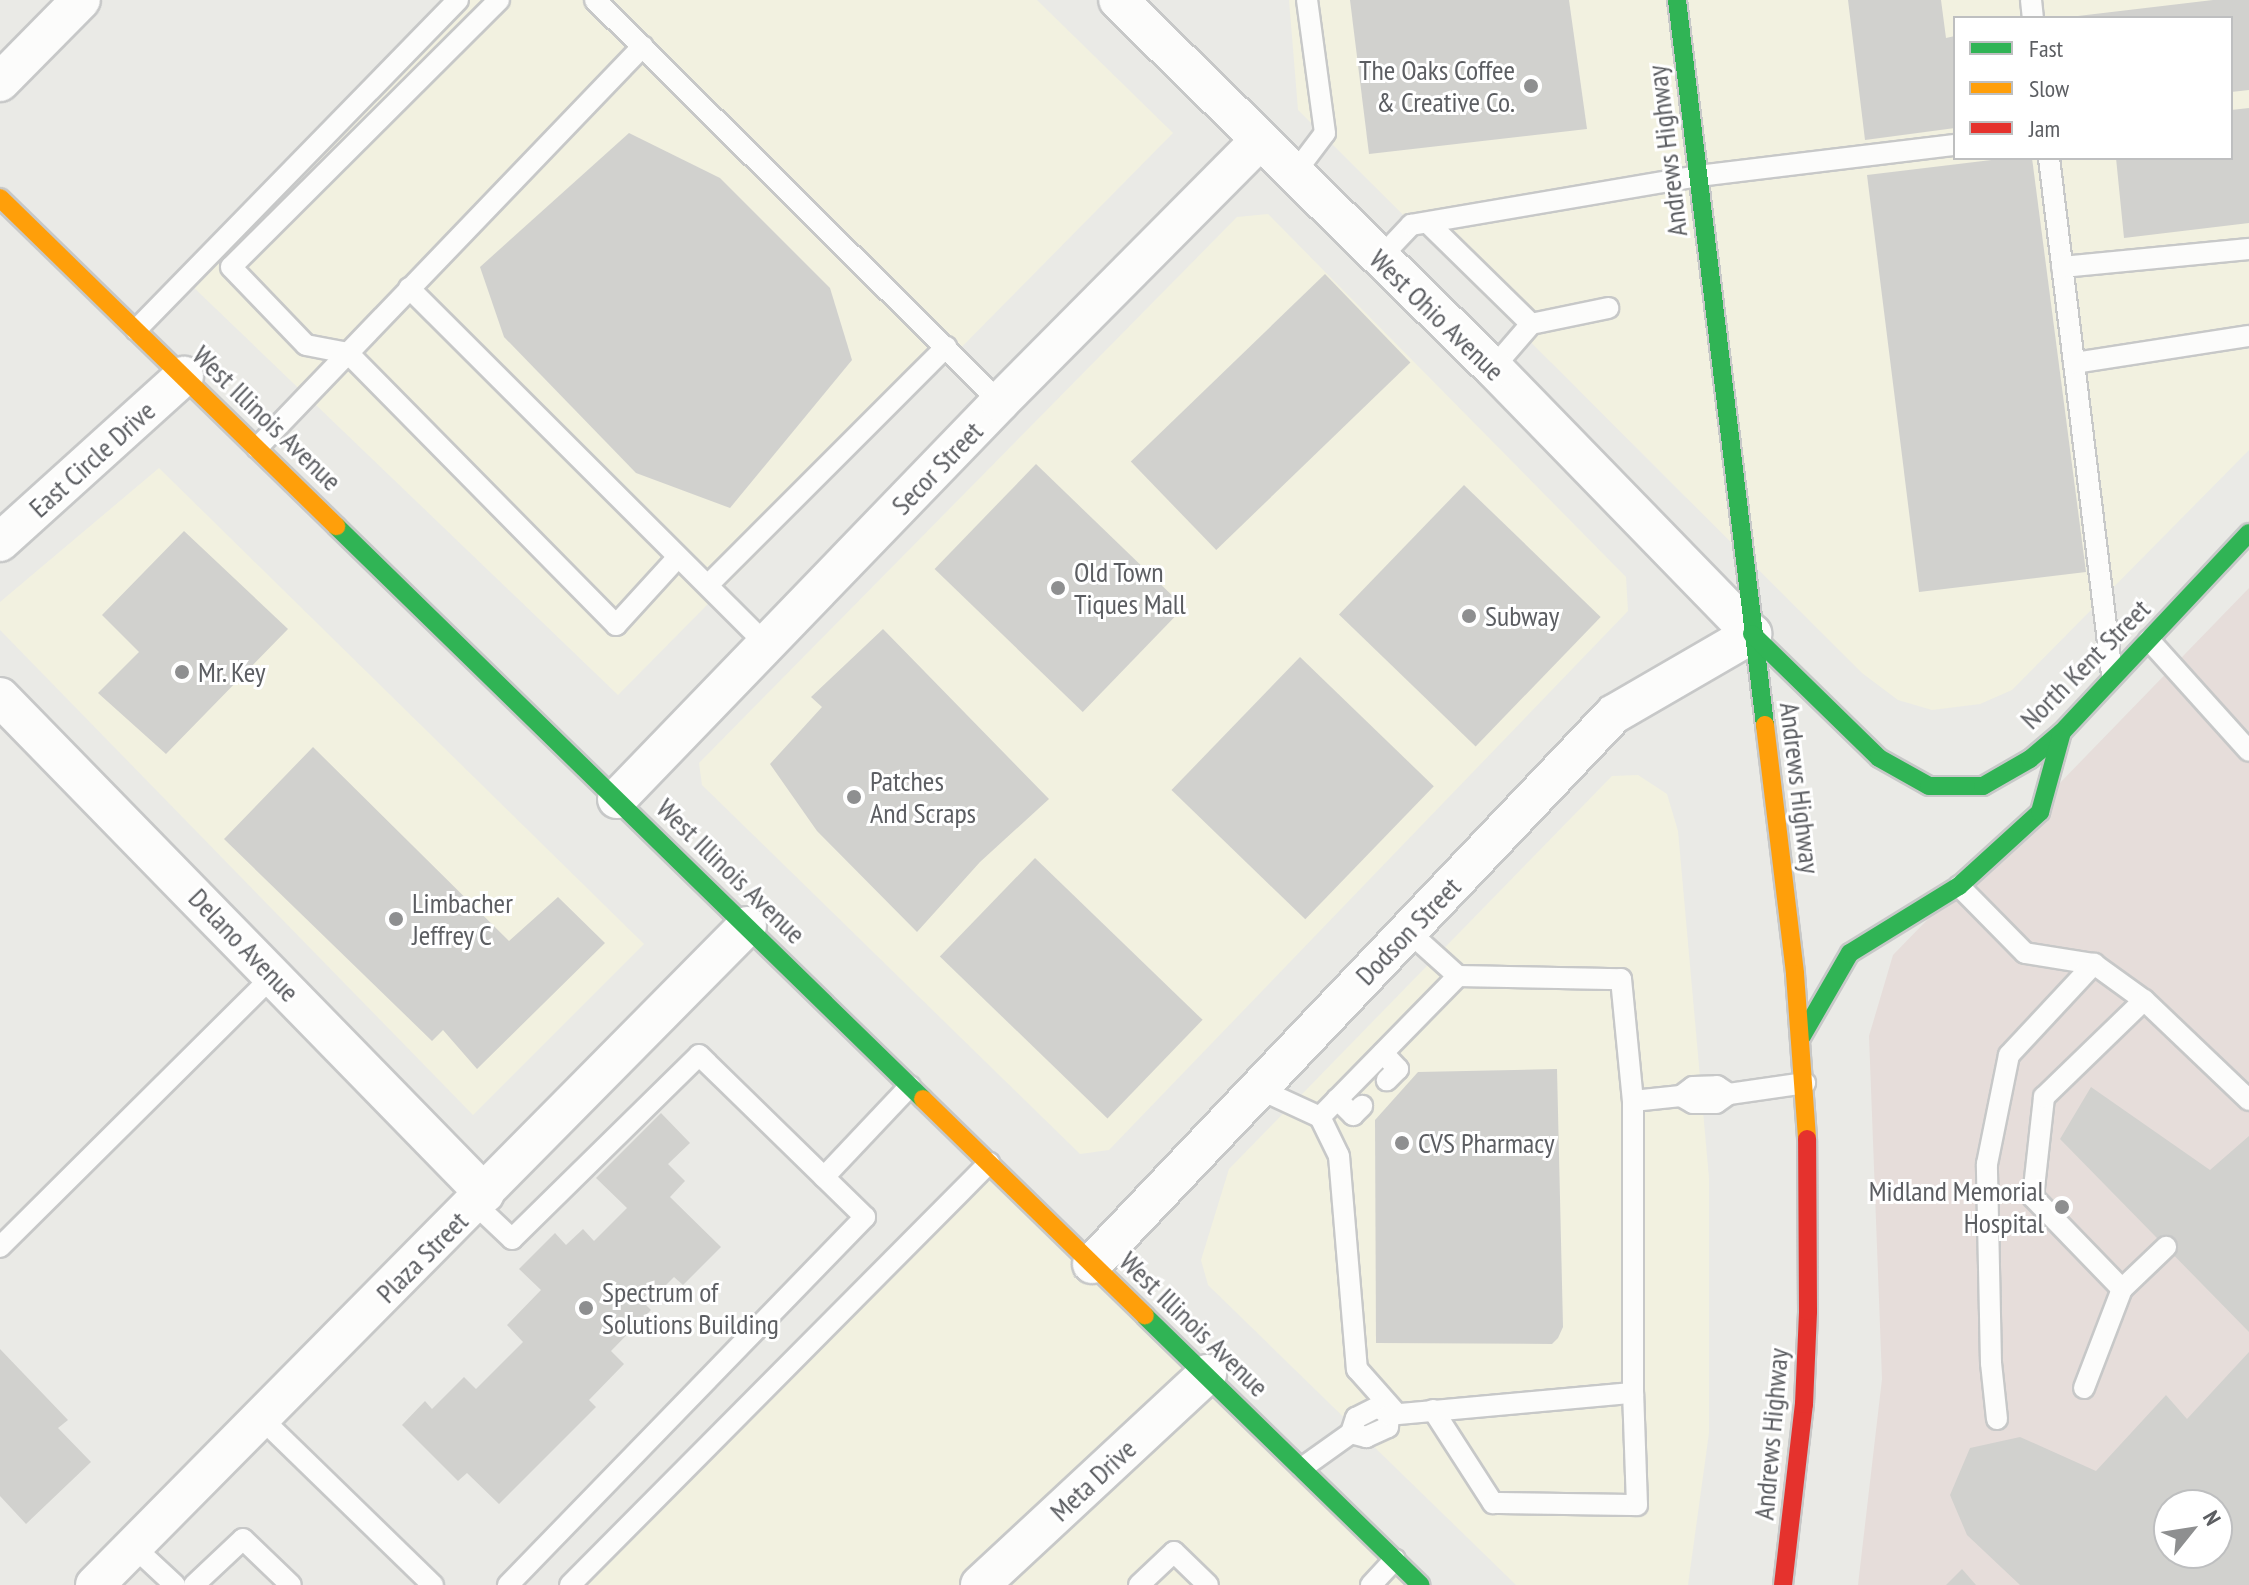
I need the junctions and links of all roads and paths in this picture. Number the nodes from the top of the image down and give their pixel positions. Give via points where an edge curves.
1 (81, 0) edge
2 (458, 0) edge
3 (499, 0) edge
4 (595, 0) edge
5 (1118, 0) edge
6 (1307, 0) edge
7 (1677, 0) edge
8 (643, 46) junction
9 (0, 82) edge
10 (1260, 140) junction
11 (1953, 145) edge
12 (2049, 160) edge
13 (1294, 174) junction
14 (1698, 176) junction
15 (0, 198) edge
16 (1428, 223) junction
17 (2249, 249) edge
18 (1379, 259) junction
19 (2062, 267) junction
20 (409, 288) junction
21 (1608, 308) dead end
22 (1531, 324) junction
23 (136, 330) junction
24 (2249, 336) edge
25 (946, 347) junction
26 (348, 353) junction
27 (2074, 363) junction
28 (1493, 368) junction
29 (184, 376) junction
30 (1000, 402) junction
31 (257, 448) junction
32 (2249, 533) edge
33 (0, 542) edge
34 (678, 557) junction
35 (708, 585) junction
36 (1752, 634) junction
37 (2149, 640) junction
38 (767, 645) junction
39 (2113, 679) junction
40 (0, 697) edge
41 (2062, 732) junction
42 (2249, 751) edge
43 (617, 799) junction
44 (1959, 886) junction
45 (747, 926) junction
46 (1408, 931) junction
47 (2094, 964) junction
48 (274, 975) junction
49 (1458, 976) junction
50 (2144, 1000) junction
51 (1802, 1036) junction
52 (1383, 1053) junction
53 (1387, 1080) dead end
54 (1805, 1083) junction
55 (910, 1086) junction
56 (1257, 1088) junction
57 (1337, 1099) junction
58 (2249, 1100) edge
59 (1633, 1101) junction
60 (1362, 1106) dead end
61 (1320, 1117) junction
62 (989, 1163) junction
63 (824, 1177) junction
64 (480, 1199) junction
65 (0, 1247) edge
66 (2166, 1247) dead end
67 (1092, 1264) junction
68 (2122, 1289) junction
69 (1207, 1374) junction
70 (2084, 1388) dead end
71 (1633, 1393) junction
72 (1433, 1410) junction
73 (1393, 1414) junction
74 (261, 1418) junction
75 (1997, 1419) dead end
76 (1302, 1468) junction
77 (133, 1546) junction
78 (1395, 1559) junction
79 (983, 1584) edge
80 (95, 1585) edge
81 (175, 1585) edge
82 (194, 1585) edge
83 (291, 1585) edge
84 (433, 1585) edge
85 (508, 1585) edge
86 (570, 1585) edge
87 (1139, 1585) edge
88 (1208, 1585) edge
89 (1371, 1585) edge
90 (1421, 1585) edge
91 (1783, 1585) edge

1 - 9 street
2 - 23 lane
3 - 26 lane via 231,267 306,345
4 - 8 lane
5 - 10 street, West Ohio Avenue
6 - 13 lane via 1325,133
7 - 14 main road, Andrews Highway
8 - 20 lane
8 - 25 lane
10 - 13 street, West Ohio Avenue
10 - 30 street, Secor Street
11 - 14 lane
12 - 19 lane
13 - 18 street, West Ohio Avenue
14 - 16 lane
14 - 36 main road, Andrews Highway
15 - 23 main road, West Illinois Avenue
16 - 18 lane via 1411,225
16 - 22 lane
17 - 19 lane
18 - 28 street, West Ohio Avenue
19 - 27 lane
20 - 26 lane
20 - 34 lane
21 - 22 lane
22 - 28 lane
23 - 29 main road, West Illinois Avenue
24 - 27 lane
25 - 30 lane
25 - 35 lane
26 - 31 lane
26 - 34 lane via 616,625
27 - 39 lane
28 - 36 street, West Ohio Avenue
29 - 31 main road, West Illinois Avenue
29 - 33 street, East Circle Drive
30 - 38 street, Secor Street
31 - 43 main road, West Illinois Avenue
32 - 37 main road, North Kent Street
34 - 35 lane
35 - 38 lane
36 - 41 main road, North Kent Street via 1879,758 1929,786 1983,786 2030,759
36 - 46 street, Dodson Street via 1614,714
36 - 51 main road, Andrews Highway
37 - 39 main road, North Kent Street
37 - 42 lane
38 - 43 street, Secor Street
39 - 41 main road, North Kent Street
40 - 48 street, Delano Avenue
41 - 44 main road via 2040,812
43 - 45 main road, West Illinois Avenue
44 - 47 lane via 2025,953
44 - 51 main road via 1850,953
45 - 55 main road, West Illinois Avenue
45 - 64 street, Plaza Street
46 - 49 lane
46 - 56 street, Dodson Street
47 - 50 lane
47 - 75 lane via 2009,1055 1987,1164
48 - 64 street, Delano Avenue
48 - 65 lane
49 - 52 lane
49 - 59 lane via 1621,979
50 - 58 lane
50 - 68 lane via 2044,1097 2033,1197
51 - 54 main road, Andrews Highway
52 - 53 lane via 1398,1069
52 - 57 lane
54 - 59 lane via 1729,1094 1717,1086 1693,1087 1681,1096
54 - 91 main road, Andrews Highway via 1808,1311 1796,1495
55 - 62 main road, West Illinois Avenue
55 - 63 lane
56 - 61 lane
56 - 67 street, Dodson Street
57 - 60 lane via 1353,1115
57 - 61 lane
59 - 71 lane
61 - 73 lane via 1339,1156 1357,1369
62 - 67 main road, West Illinois Avenue
62 - 86 lane
63 - 64 lane via 699,1055 512,1239
63 - 85 lane via 865,1217
64 - 74 street, Plaza Street
66 - 68 lane
67 - 69 main road, West Illinois Avenue
68 - 70 lane
69 - 76 main road, West Illinois Avenue
69 - 79 street, Meta Drive
71 - 72 lane
71 - 72 lane via 1637,1505 1493,1503
72 - 73 lane
73 - 76 lane via 1378,1407 1356,1418 1351,1433
74 - 77 street, Plaza Street
74 - 84 lane
76 - 78 main road, West Illinois Avenue
77 - 80 street, Plaza Street
77 - 81 lane
78 - 89 lane
78 - 90 main road, West Illinois Avenue
82 - 83 lane via 243,1539
87 - 88 lane via 1174,1552

